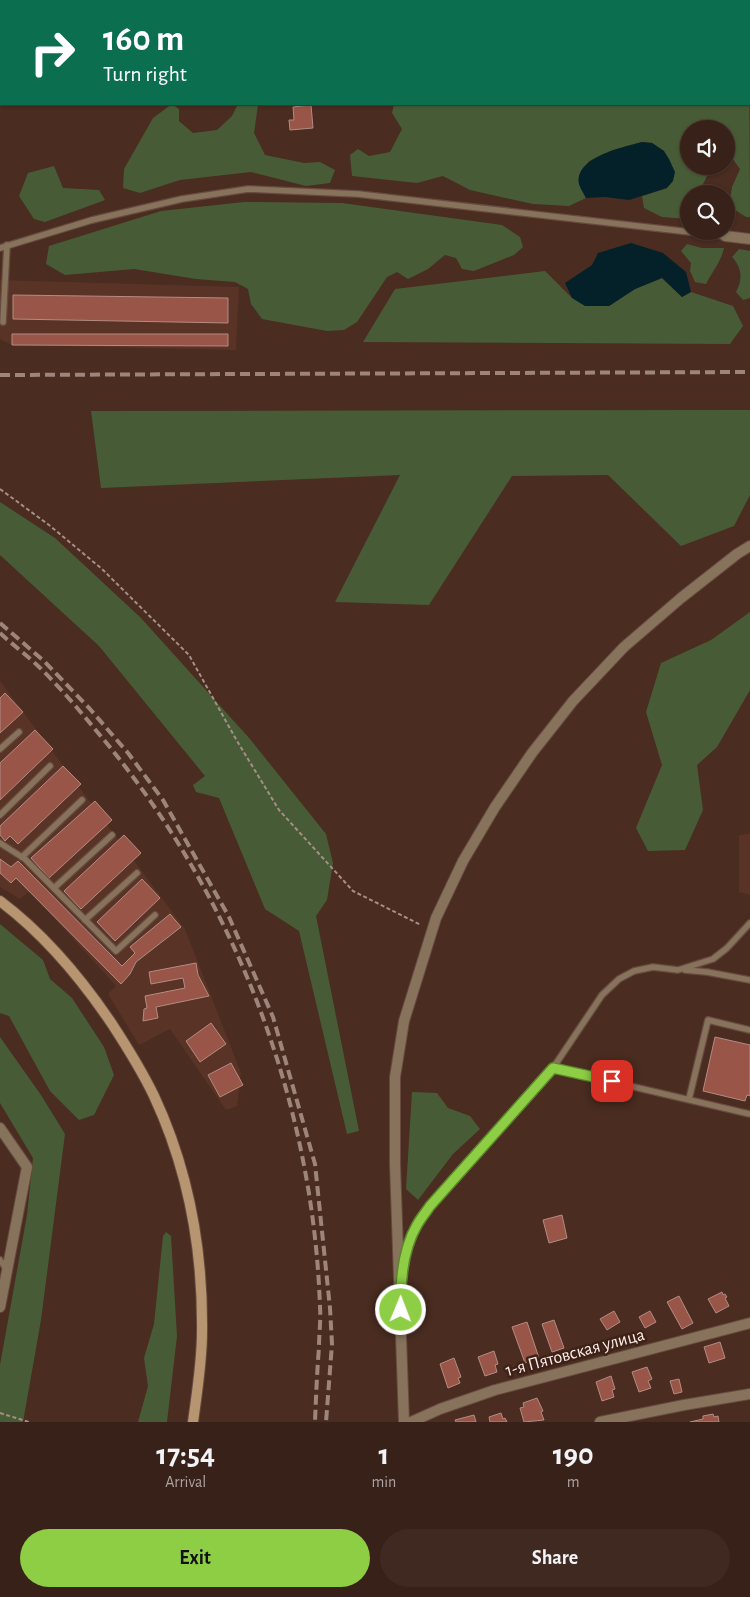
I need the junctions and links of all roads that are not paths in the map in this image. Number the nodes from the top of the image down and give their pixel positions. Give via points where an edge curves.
1 (680, 231) edge
2 (735, 237) edge
3 (750, 239) edge
4 (7, 245) junction
5 (0, 248) edge
6 (3, 322) dead end
7 (750, 546) edge
8 (19, 732) dead end
9 (0, 749) edge
10 (50, 766) dead end
11 (82, 800) dead end
12 (0, 814) edge
13 (112, 835) dead end
14 (0, 843) edge
15 (22, 857) junction
16 (136, 873) dead end
17 (54, 888) junction
18 (0, 901) edge
19 (155, 915) dead end
20 (85, 920) junction
21 (750, 923) edge
22 (678, 970) junction
23 (750, 980) edge
24 (750, 1030) edge
25 (553, 1068) junction
26 (689, 1099) junction
27 (750, 1114) edge
28 (0, 1128) edge
29 (0, 1260) edge
30 (7, 1270) junction
31 (400, 1291) junction
32 (0, 1307) edge
33 (750, 1323) edge
34 (750, 1394) edge
35 (193, 1422) edge
36 (404, 1422) edge
37 (411, 1422) edge
38 (600, 1422) edge

1 - 4 lane via 358,194 248,189 155,205
2 - 3 street
4 - 5 lane
4 - 6 lane
7 - 31 street via 681,598 624,647 573,701 495,807 463,861 436,918 404,1021 395,1077
8 - 9 lane
10 - 12 lane
11 - 15 lane
13 - 17 lane
14 - 15 lane
15 - 17 lane
16 - 20 lane
17 - 20 lane
18 - 35 street via 42,937 98,1004 154,1095 171,1138 187,1187 201,1283 202,1333
19 - 20 lane via 116,951
21 - 22 lane via 713,959
22 - 23 lane
22 - 25 lane via 653,968 634,971 620,979 602,995
24 - 26 lane via 708,1020
25 - 26 lane
25 - 31 lane via 430,1206 416,1226 407,1251
26 - 27 lane
28 - 30 street via 27,1167
29 - 30 lane
30 - 32 street
31 - 36 street
33 - 37 street, 1-я Пятовская улица via 495,1390
34 - 38 street

